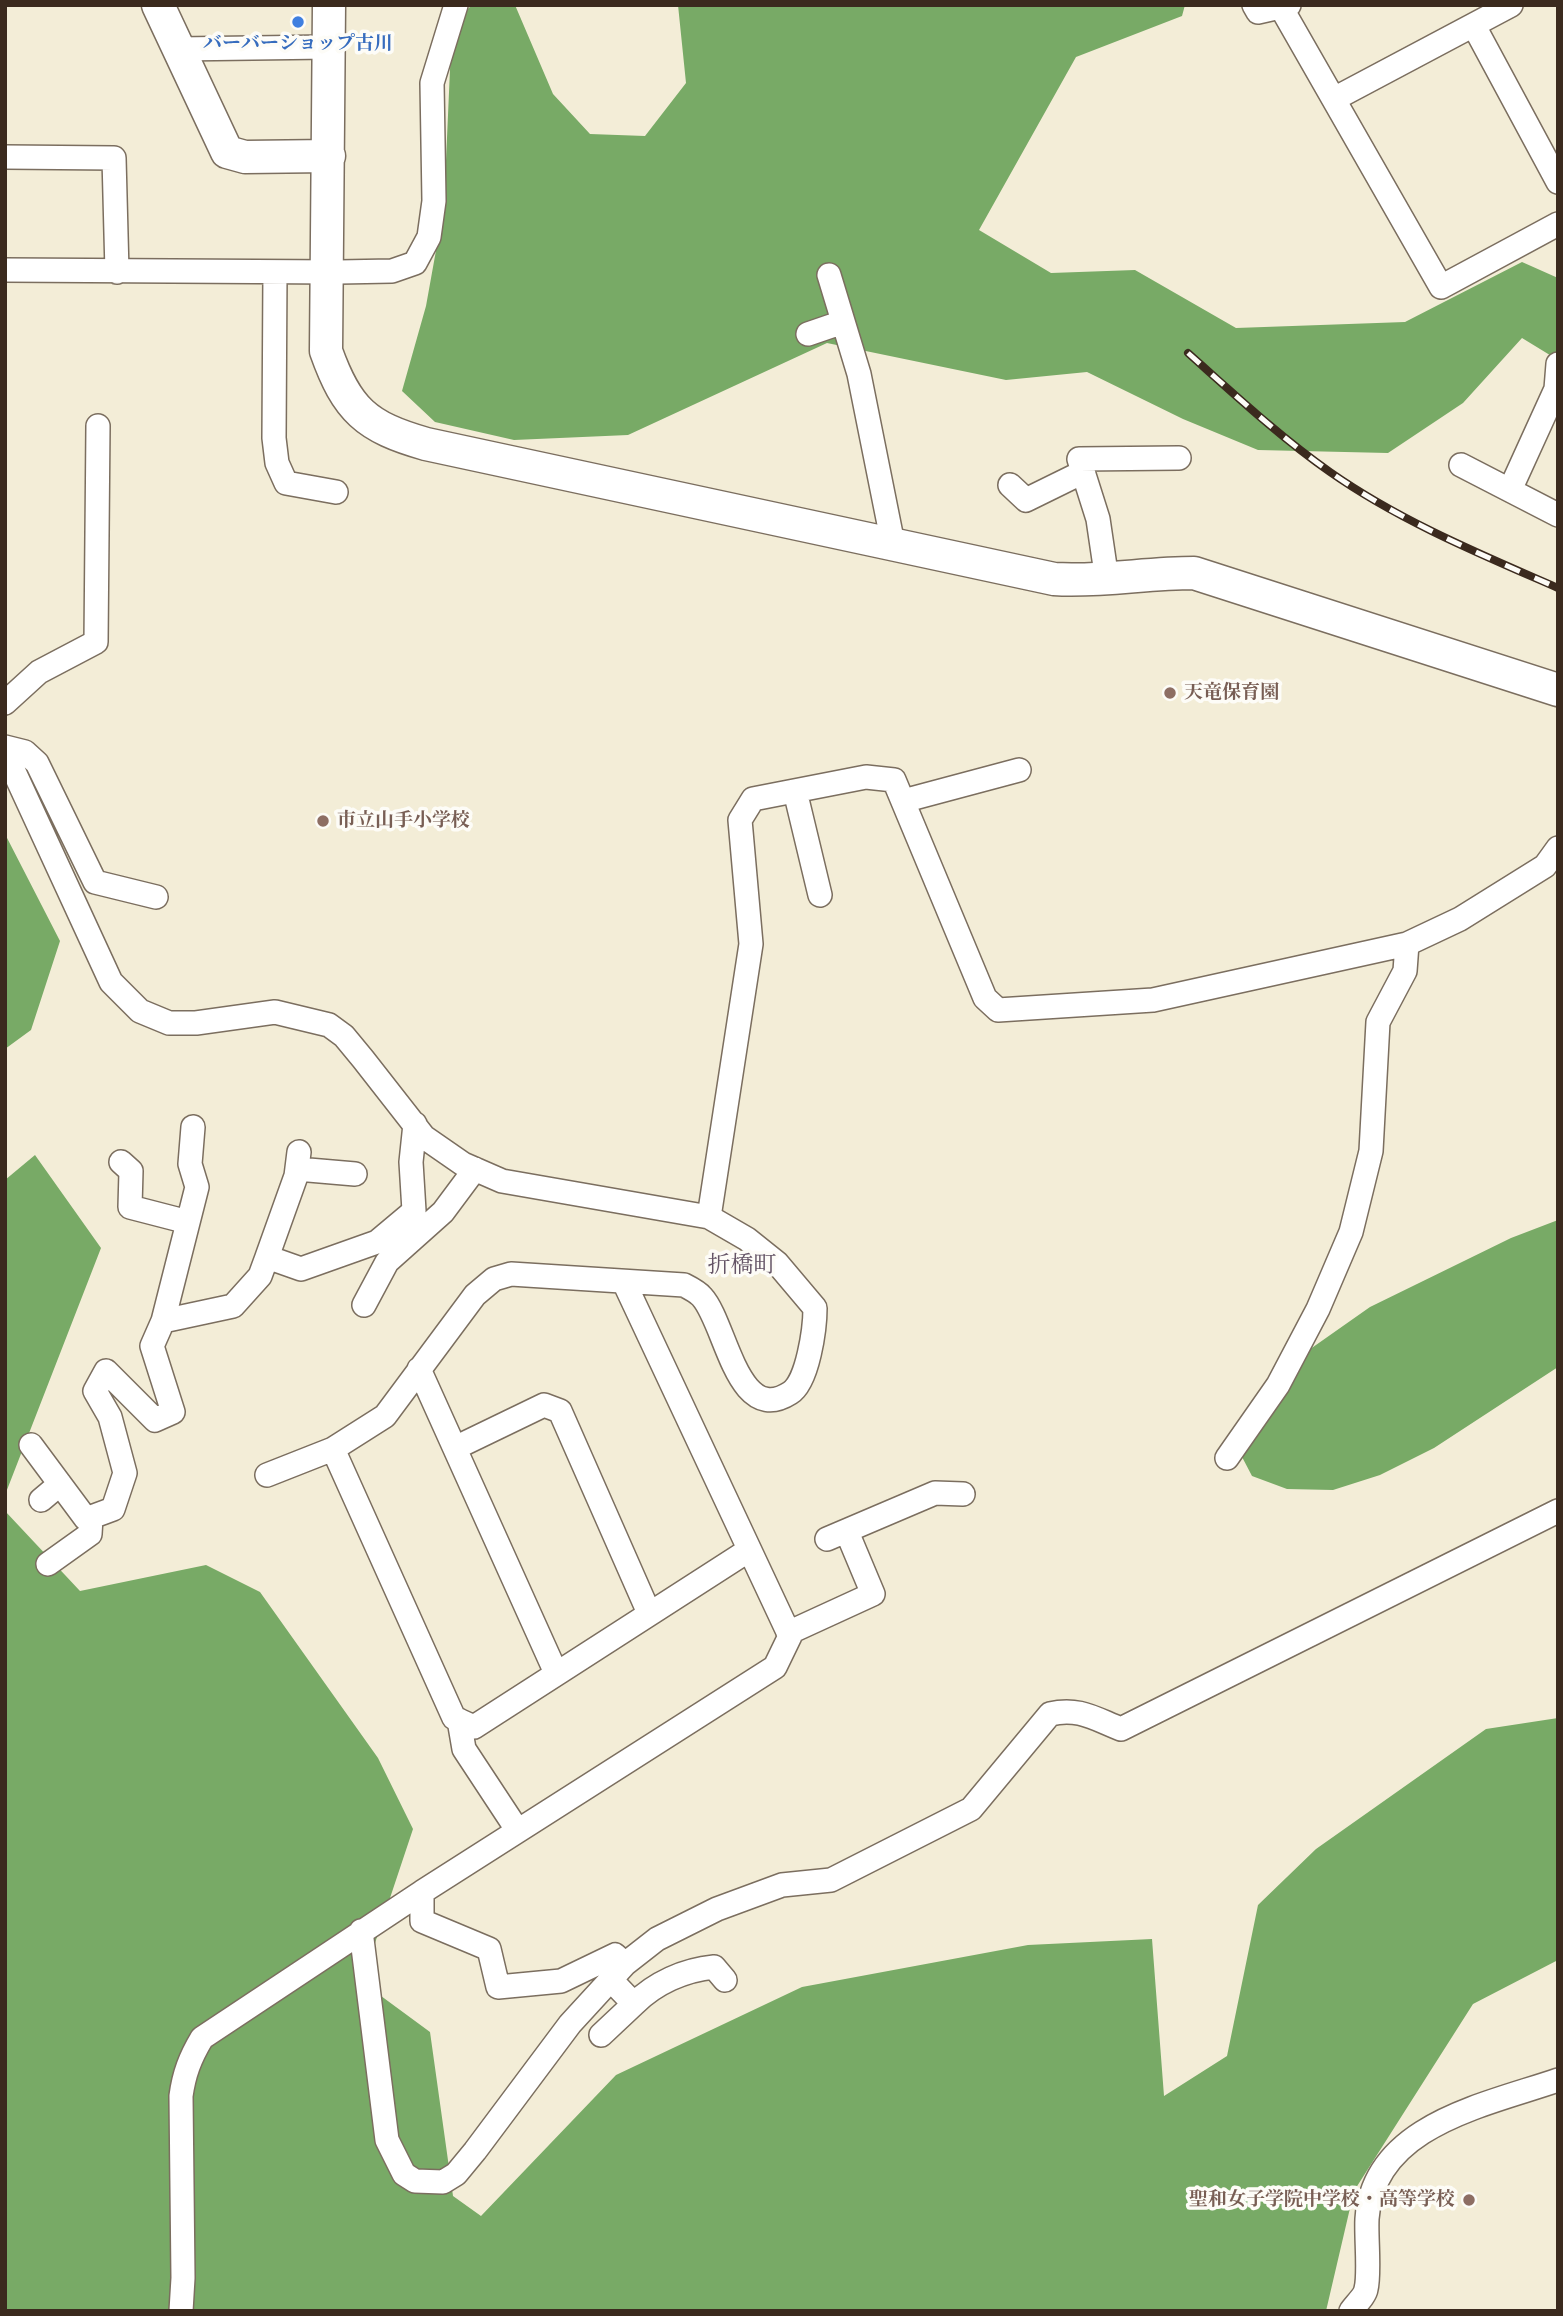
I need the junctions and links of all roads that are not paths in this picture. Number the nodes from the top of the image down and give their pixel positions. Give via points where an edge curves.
1 (158, 5) edge
2 (329, 5) edge
3 (456, 5) edge
4 (1254, 5) edge
5 (1511, 5) edge
6 (1285, 7) edge
7 (1474, 26) junction
8 (329, 47) junction
9 (177, 49) junction
10 (1334, 99) junction
11 (329, 156) junction
12 (5, 157) edge
13 (1558, 181) edge
14 (1558, 225) edge
15 (5, 270) edge
16 (117, 272) junction
17 (275, 272) junction
18 (328, 272) junction
19 (829, 275) dead end
20 (843, 322) junction
21 (808, 334) dead end
22 (1558, 364) edge
23 (98, 426) dead end
24 (1179, 458) dead end
25 (1461, 464) dead end
26 (1083, 472) junction
27 (1010, 485) dead end
28 (1510, 490) junction
29 (336, 492) dead end
30 (1558, 515) edge
31 (890, 544) junction
32 (1107, 580) junction
33 (1558, 690) edge
34 (5, 703) edge
35 (5, 750) edge
36 (1020, 769) dead end
37 (795, 791) junction
38 (903, 801) junction
39 (1558, 848) edge
40 (820, 895) dead end
41 (156, 897) dead end
42 (1407, 944) junction
43 (415, 1124) junction
44 (192, 1127) dead end
45 (121, 1162) dead end
46 (475, 1169) junction
47 (355, 1174) dead end
48 (709, 1217) junction
49 (188, 1222) junction
50 (267, 1257) junction
51 (624, 1282) junction
52 (364, 1306) dead end
53 (163, 1321) junction
54 (419, 1369) junction
55 (31, 1445) dead end
56 (454, 1448) junction
57 (334, 1450) junction
58 (1227, 1458) dead end
59 (267, 1475) dead end
60 (60, 1484) junction
61 (963, 1494) dead end
62 (41, 1500) dead end
63 (1558, 1511) edge
64 (91, 1518) junction
65 (749, 1549) junction
66 (48, 1564) dead end
67 (649, 1613) junction
68 (789, 1633) junction
69 (556, 1673) junction
70 (459, 1720) junction
71 (518, 1830) junction
72 (422, 1892) junction
73 (361, 1931) junction
74 (618, 1972) junction
75 (724, 1980) dead end
76 (634, 2004) junction
77 (601, 2035) dead end
78 (1558, 2080) edge
79 (181, 2311) edge
80 (1351, 2311) edge

1 - 9 street
2 - 8 street
3 - 18 street via 432,83 434,201 429,237 415,263 393,271
4 - 6 street via 1258,12
5 - 7 street
6 - 10 street
7 - 10 street
7 - 13 street
8 - 9 street
8 - 11 street
9 - 11 street via 227,152
10 - 14 street via 1441,287
11 - 18 street
12 - 16 street via 114,158
15 - 16 street
16 - 17 street
17 - 18 street
17 - 29 street via 277,463 286,482
18 - 31 street via 326,351 336,380 361,414 387,433
19 - 20 street
20 - 21 street
20 - 31 street via 859,373
22 - 28 street via 1556,389
23 - 34 street via 96,642 39,672
24 - 26 street via 1079,458
25 - 28 street
26 - 27 street via 1027,500
26 - 32 street via 1098,519
28 - 30 street
31 - 32 street via 1054,579
32 - 33 street via 1194,573
35 - 41 street via 25,752 37,763 95,882
35 - 43 street via 111,982 140,1011 169,1023 275,1012 329,1025 351,1044
36 - 38 street
37 - 38 street via 866,777 894,780
37 - 40 street
37 - 48 street via 752,799 740,820 751,944
38 - 42 street via 985,998 998,1010 1153,1000
39 - 42 street via 1545,866 1460,919
42 - 58 street via 1405,971 1378,1022 1371,1151 1351,1232 1278,1385
43 - 46 street via 424,1137
43 - 50 street via 411,1162 414,1212 377,1242 301,1269
44 - 49 street via 190,1164 197,1186
45 - 49 street via 131,1171 130,1206
46 - 48 street via 502,1181
46 - 52 street via 443,1212 387,1262
47 - 50 street via 298,1160
48 - 51 street via 777,1263 815,1308 803,1376 794,1391 778,1400 760,1399 746,1387 702,1297 684,1285
49 - 53 street
50 - 53 street via 260,1276 233,1306
51 - 54 street via 512,1274 494,1279 475,1295
51 - 65 street
53 - 64 street via 152,1346 173,1412 155,1420 106,1371 99,1380 95,1391 110,1417 125,1473 113,1509
54 - 56 street
54 - 57 street via 385,1416
55 - 60 street
56 - 67 street via 544,1405 560,1411
56 - 69 street
57 - 59 street
57 - 70 street via 454,1718
60 - 62 street
60 - 64 street via 86,1519
61 - 68 street via 935,1493 837,1536 873,1594
63 - 74 street via 1121,1729 1085,1712 1050,1714 971,1810 831,1880 782,1885 717,1909 657,1939
64 - 66 street via 90,1534
65 - 67 street
65 - 68 street
67 - 69 street
68 - 71 street via 775,1667
69 - 70 street via 474,1727
70 - 71 street via 464,1749
71 - 72 street
72 - 73 street
72 - 74 street via 422,1921 489,1949 498,1987 561,1981 615,1955
73 - 74 street via 387,2140 396,2163 415,2181 443,2182 456,2174 561,2035
73 - 79 street via 202,2038 191,2056 181,2096
74 - 76 street
75 - 76 street via 714,1967 699,1969 651,1987
76 - 77 street
78 - 80 street via 1456,2115 1410,2139 1381,2172 1367,2211 1366,2290

